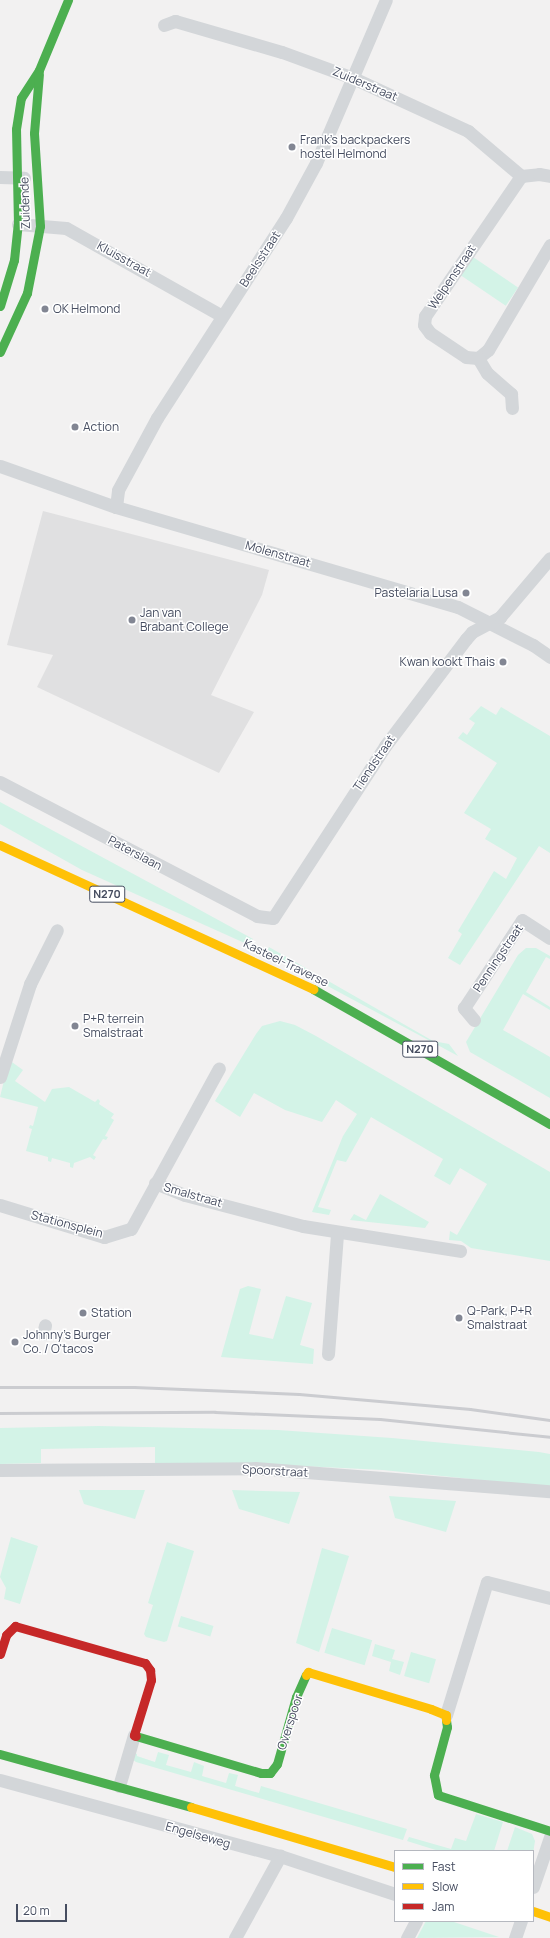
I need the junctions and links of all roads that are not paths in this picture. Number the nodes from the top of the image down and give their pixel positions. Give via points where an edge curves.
1 (68, 0) edge
2 (386, 0) edge
3 (164, 25) dead end
4 (39, 70) junction
5 (353, 78) junction
6 (521, 176) junction
7 (550, 176) edge
8 (0, 177) edge
9 (16, 177) junction
10 (36, 179) junction
11 (18, 224) junction
12 (40, 226) junction
13 (550, 245) edge
14 (0, 306) edge
15 (222, 316) junction
16 (0, 352) edge
17 (478, 358) junction
18 (512, 408) dead end
19 (0, 466) edge
20 (116, 507) junction
21 (550, 558) edge
22 (490, 623) junction
23 (550, 656) edge
24 (0, 782) edge
25 (0, 845) edge
26 (273, 918) joint
27 (56, 930) dead end
28 (550, 938) edge
29 (474, 1020) dead end
30 (220, 1068) dead end
31 (0, 1077) edge
32 (550, 1124) edge
33 (155, 1183) junction
34 (0, 1205) edge
35 (337, 1233) junction
36 (460, 1251) dead end
37 (328, 1354) dead end
38 (0, 1470) edge
39 (550, 1491) edge
40 (550, 1598) edge
41 (0, 1654) edge
42 (446, 1715) junction
43 (134, 1735) junction
44 (0, 1754) edge
45 (0, 1780) edge
46 (119, 1786) junction
47 (550, 1831) edge
48 (550, 1837) edge
49 (280, 1856) junction
50 (394, 1867) edge
51 (534, 1884) edge
52 (394, 1894) edge
53 (534, 1911) edge
54 (550, 1917) edge
55 (415, 1922) edge
56 (521, 1922) edge
57 (235, 1938) edge
58 (406, 1938) edge
59 (515, 1938) edge

1 - 4 street, Zuidende
2 - 5 street, Beelsstraat
3 - 5 street, Zuiderstraat via 175,21 282,52
4 - 9 street, Zuidende via 21,98 16,129
4 - 10 street, Zuidende via 34,133
5 - 6 street, Zuiderstraat via 468,131
5 - 15 street, Beelsstraat via 316,164 286,218
6 - 7 street
6 - 17 street, Welpenstraat via 425,316 424,325 430,333 466,357
8 - 9 street
9 - 10 street
9 - 11 street, Zuidende
10 - 12 street, Zuidende
11 - 12 street, Kluisstraat
11 - 14 street, Zuidende via 14,260
12 - 15 street, Kluisstraat via 66,228
12 - 16 street, Zuidende via 27,293
13 - 17 street via 488,350
15 - 20 street, Beelsstraat via 157,418 118,490
17 - 18 street via 487,373 511,394
19 - 20 street, Molenstraat
20 - 22 street, Molenstraat via 458,606
21 - 22 street, Tiendstraat via 500,617
22 - 23 street, Molenstraat
22 - 26 street, Tiendstraat via 466,638 384,746
24 - 26 street, Paterslaan via 257,916
25 - 32 street, Kasteel-Traverse / N270 via 288,976 357,1012
27 - 31 street via 30,984
28 - 29 street, Penningstraat via 522,920 464,1008
30 - 33 street, Smalstraat
33 - 34 street, Stationsplein via 131,1229 104,1237
33 - 35 street, Smalstraat via 186,1195
35 - 36 street, Smalstraat
35 - 37 street
38 - 39 street, Spoorstraat via 255,1468
40 - 42 street via 487,1582
41 - 43 street via 6,1635 15,1626 145,1663 150,1670 151,1680
42 - 43 street, Overspoor via 308,1672 296,1697 277,1764 270,1773 261,1773
42 - 47 street via 447,1727 434,1775 438,1795
43 - 46 street
44 - 46 street, Engelseweg
45 - 49 street, Engelseweg
46 - 50 street, Engelseweg
48 - 51 street
49 - 52 street, Engelseweg
49 - 57 street
53 - 54 street
55 - 58 street
56 - 59 street

